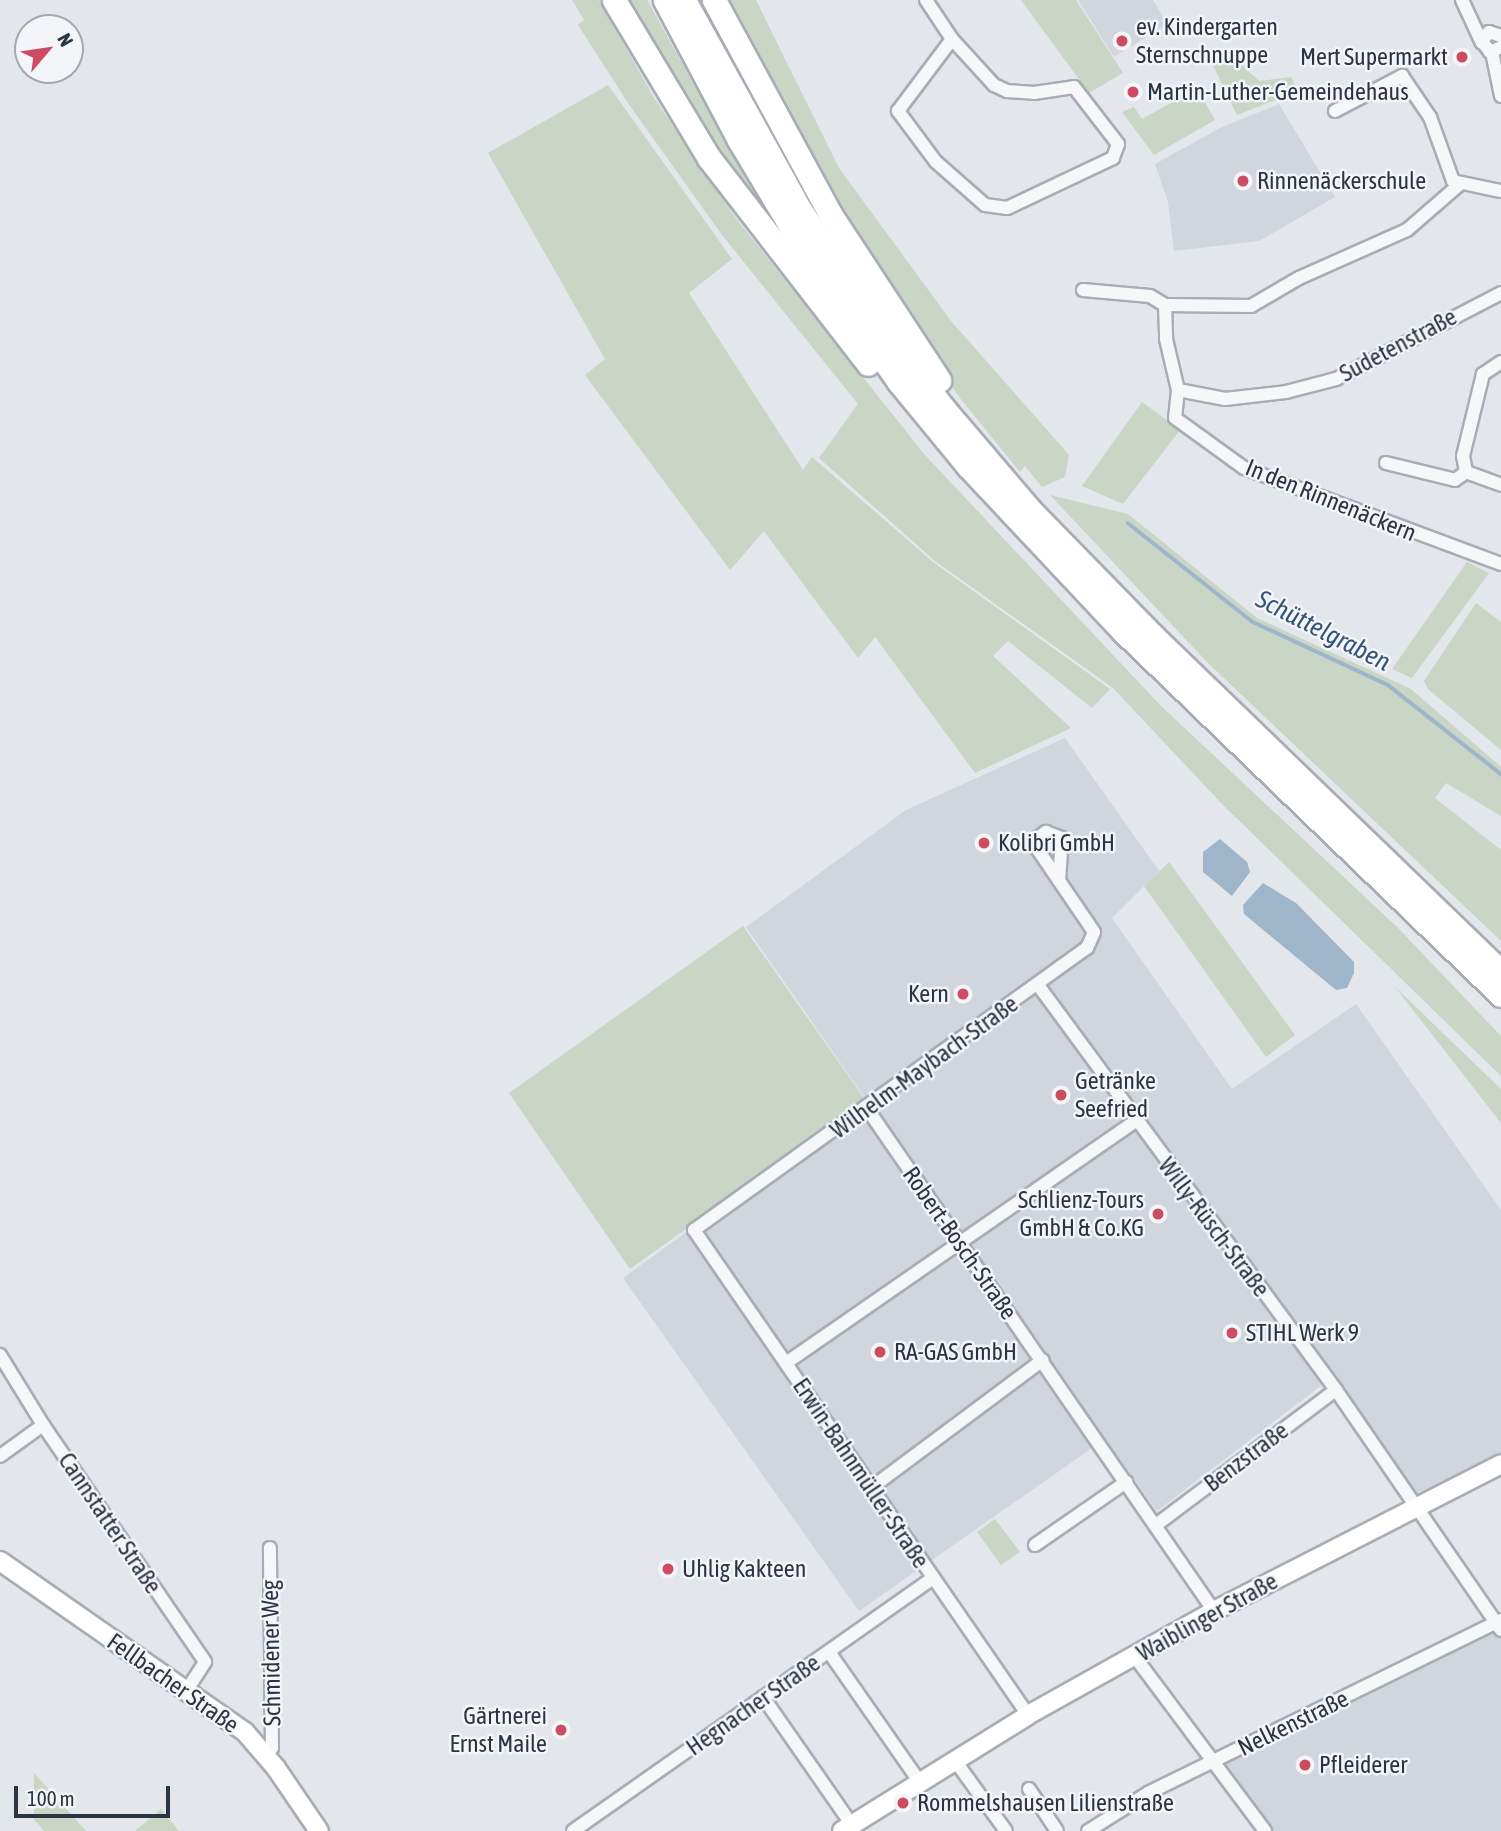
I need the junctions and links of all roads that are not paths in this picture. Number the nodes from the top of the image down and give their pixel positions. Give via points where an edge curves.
1 (614, 0) edge
2 (665, 0) edge
3 (684, 0) edge
4 (714, 0) edge
5 (926, 0) edge
6 (1462, 0) edge
7 (952, 39) junction
8 (1495, 40) edge
9 (1501, 96) edge
10 (1335, 111) dead end
11 (1459, 185) junction
12 (1501, 191) edge
13 (1083, 290) dead end
14 (1501, 293) edge
15 (1165, 305) junction
16 (1501, 362) edge
17 (1178, 390) junction
18 (990, 463) junction
19 (1386, 463) dead end
20 (1466, 472) junction
21 (1501, 485) edge
22 (1014, 518) junction
23 (1498, 564) edge
24 (1059, 881) dead end
25 (1501, 972) edge
26 (1038, 985) junction
27 (1501, 995) edge
28 (866, 1107) junction
29 (1136, 1121) junction
30 (694, 1230) joint
31 (958, 1240) junction
32 (0, 1355) edge
33 (1043, 1360) junction
34 (786, 1363) junction
35 (1336, 1390) junction
36 (43, 1425) junction
37 (0, 1456) edge
38 (1501, 1464) edge
39 (1126, 1482) junction
40 (871, 1488) junction
41 (1414, 1504) junction
42 (1156, 1524) junction
43 (1035, 1545) dead end
44 (270, 1548) dead end
45 (0, 1561) edge
46 (933, 1577) junction
47 (1214, 1611) junction
48 (1499, 1624) edge
49 (830, 1651) junction
50 (1135, 1657) junction
51 (187, 1690) junction
52 (764, 1697) junction
53 (1028, 1715) junction
54 (265, 1755) junction
55 (956, 1762) junction
56 (1214, 1762) junction
57 (921, 1784) junction
58 (1028, 1789) dead end
59 (1105, 1826) edge
60 (847, 1828) edge
61 (319, 1831) edge
62 (573, 1831) edge
63 (1006, 1831) edge
64 (1057, 1831) edge
65 (1088, 1831) edge
66 (1265, 1831) edge

1 - 22 highway via 694,135 791,270 954,465
2 - 22 highway via 752,163 844,307 942,435
3 - 18 highway via 751,127 826,250 905,361
4 - 18 highway via 830,214 898,323 968,419
5 - 7 street
6 - 8 street via 1474,27
7 - 7 street via 981,75 1007,91 1034,93 1073,87 1118,144 1114,158 1007,208 985,205 942,169 898,111
8 - 9 street
10 - 11 street via 1402,76 1430,117 1447,173
11 - 12 street
11 - 15 street via 1407,230 1299,278 1251,306
13 - 15 street via 1150,296
14 - 17 street, Sudetenstraße via 1336,379 1286,392 1225,399
15 - 17 street via 1166,340
16 - 20 street via 1483,374 1463,456
17 - 23 street, In den Rinnenäckern via 1175,418 1244,468
18 - 25 highway via 1154,637
19 - 20 street via 1455,480
20 - 21 street
22 - 27 highway via 1124,632
24 - 26 street, Wilhelm-Maybach-Straße via 1094,932 1087,948
26 - 28 street, Wilhelm-Maybach-Straße
26 - 29 street, Willy-Rüsch-Straße
28 - 30 street, Wilhelm-Maybach-Straße
28 - 31 street, Robert-Bosch-Straße
29 - 31 street
29 - 35 street, Willy-Rüsch-Straße
30 - 34 street, Erwin-Bahnmüller-Straße
31 - 33 street, Robert-Bosch-Straße
31 - 34 street
32 - 36 street, Cannstatter Straße
33 - 39 street, Robert-Bosch-Straße
33 - 40 street
34 - 40 street, Erwin-Bahnmüller-Straße
35 - 41 street, Willy-Rüsch-Straße
35 - 42 street, Benzstraße
36 - 37 street
36 - 51 street, Cannstatter Straße via 205,1662
38 - 41 street, Waiblinger Straße
39 - 42 street, Robert-Bosch-Straße
39 - 43 street
40 - 46 street, Erwin-Bahnmüller-Straße
41 - 47 street, Waiblinger Straße
41 - 48 street, Willy-Rüsch-Straße
42 - 47 street, Robert-Bosch-Straße
44 - 54 street, Schmidener Weg via 272,1748
45 - 51 street, Fellbacher Straße
46 - 49 street, Hegnacher Straße
46 - 53 street, Erwin-Bahnmüller-Straße
47 - 50 street, Waiblinger Straße
48 - 56 street, Nelkenstraße
49 - 52 street, Hegnacher Straße
49 - 57 street
50 - 53 street, Waiblinger Straße
50 - 56 street
51 - 54 street, Fellbacher Straße via 245,1732
52 - 60 street, Waiblinger Straße
52 - 62 street, Hegnacher Straße
53 - 55 street, Waiblinger Straße
54 - 61 street, Fellbacher Straße
55 - 57 street, Waiblinger Straße
55 - 63 street
56 - 59 street, Nelkenstraße
56 - 66 street
57 - 60 street, Waiblinger Straße
58 - 64 street
59 - 65 street, Nelkenstraße

